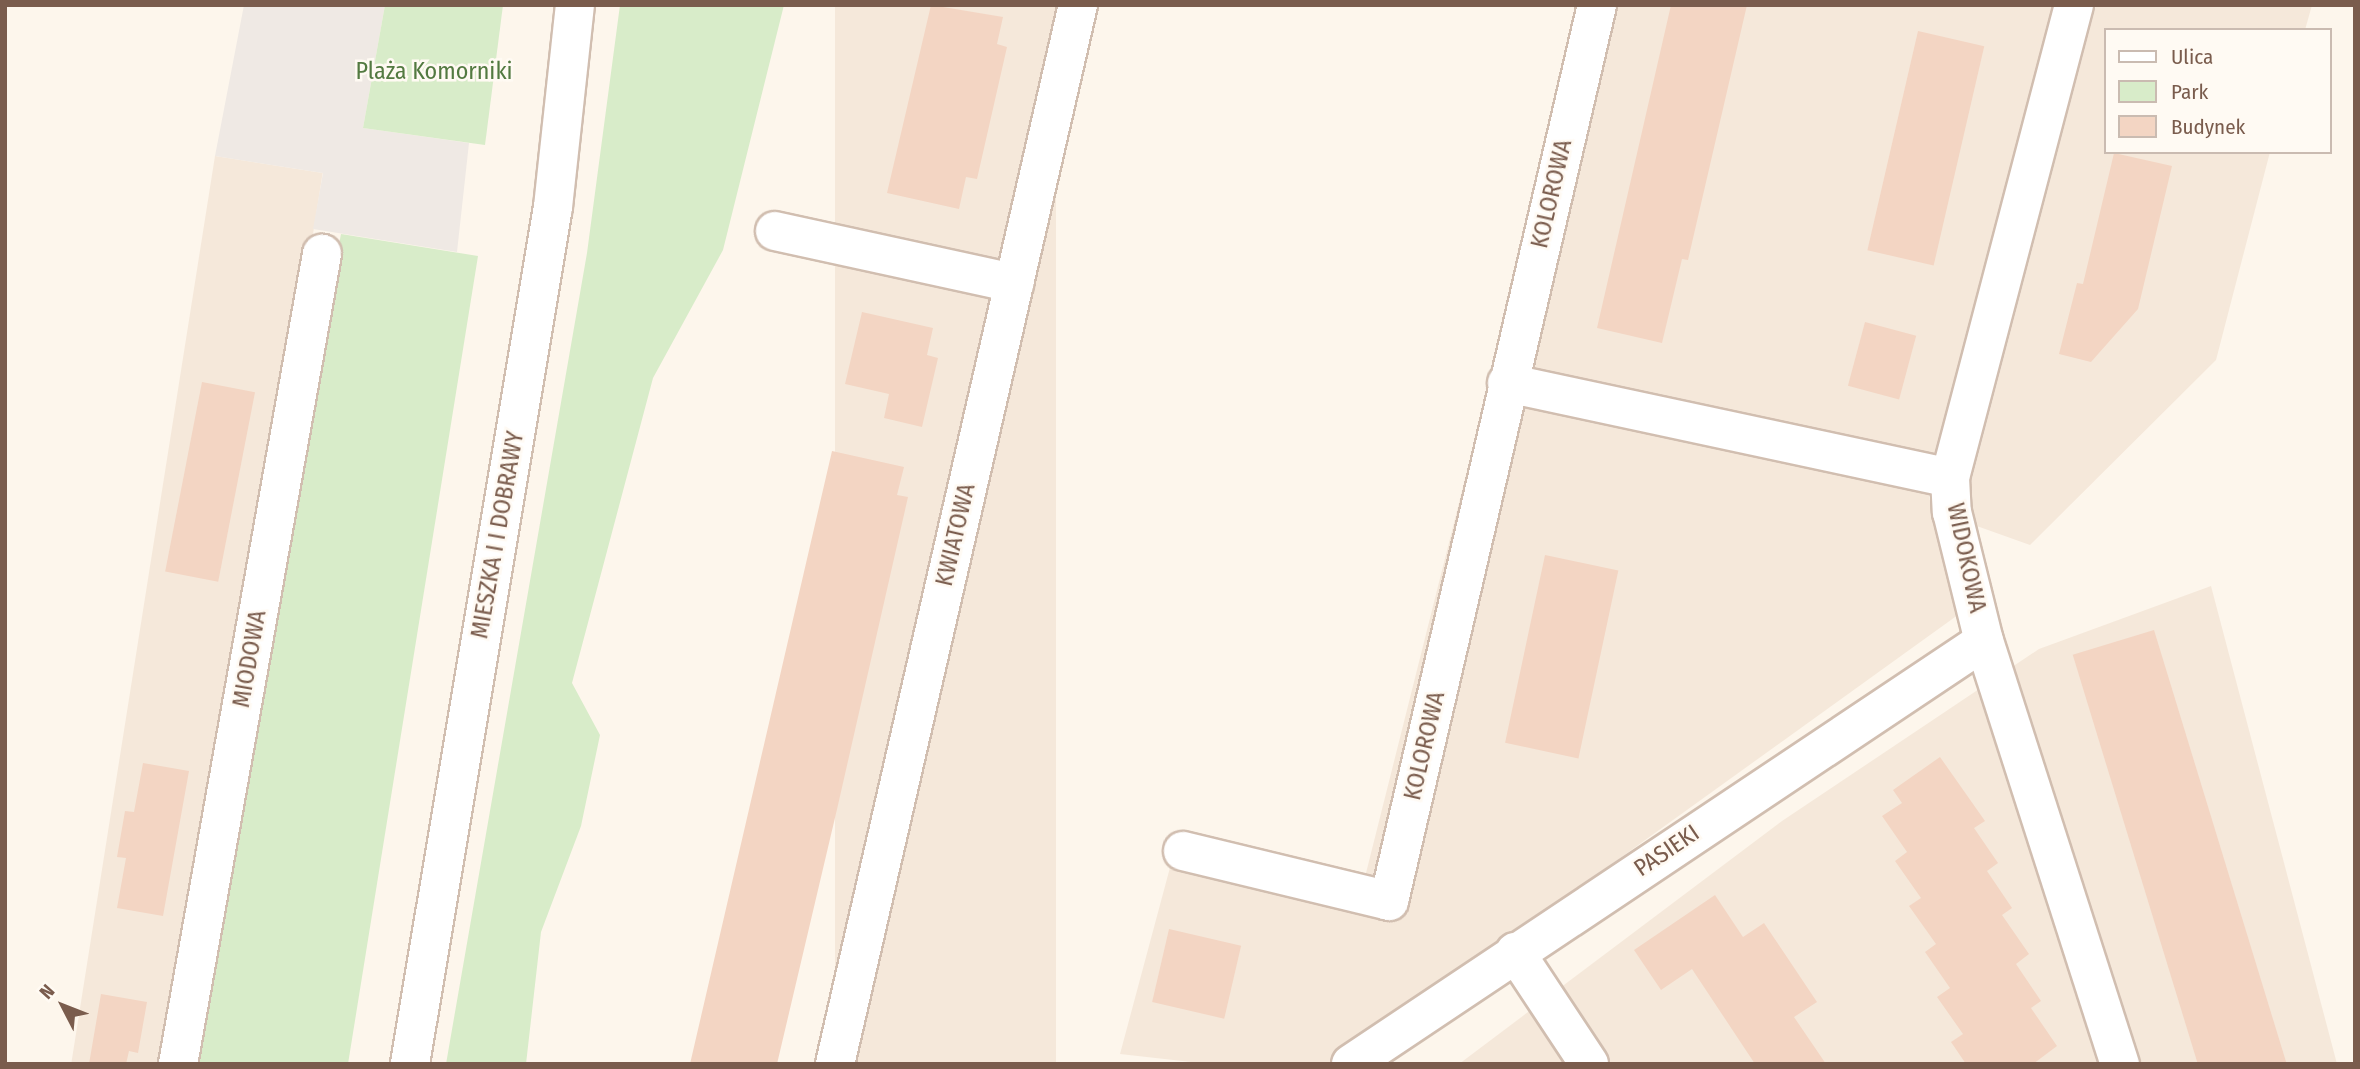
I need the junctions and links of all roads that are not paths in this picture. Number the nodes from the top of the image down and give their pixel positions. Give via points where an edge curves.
1 (575, 5) edge
2 (1078, 5) edge
3 (1597, 5) edge
4 (2074, 5) edge
5 (775, 231) dead end
6 (322, 254) dead end
7 (1014, 283) junction
8 (1507, 383) junction
9 (1950, 478) junction
10 (1984, 641) junction
11 (1182, 851) dead end
12 (1515, 952) junction
13 (178, 1064) edge
14 (410, 1064) edge
15 (835, 1064) edge
16 (1351, 1064) edge
17 (1589, 1064) edge
18 (2120, 1064) edge

1 - 14 street, MIESZKA I I DOBRAWY via 553,207
2 - 7 street, KWIATOWA
3 - 8 street, KOLOROWA
4 - 9 street, WIDOKOWA
5 - 7 street
6 - 13 street, MIODOWA
7 - 15 street, KWIATOWA
8 - 9 street
8 - 11 street, KOLOROWA via 1389,901
9 - 10 street, WIDOKOWA via 1952,512
10 - 12 street, PASIEKI
10 - 18 street, WIDOKOWA
12 - 16 street, PASIEKI
12 - 17 street

